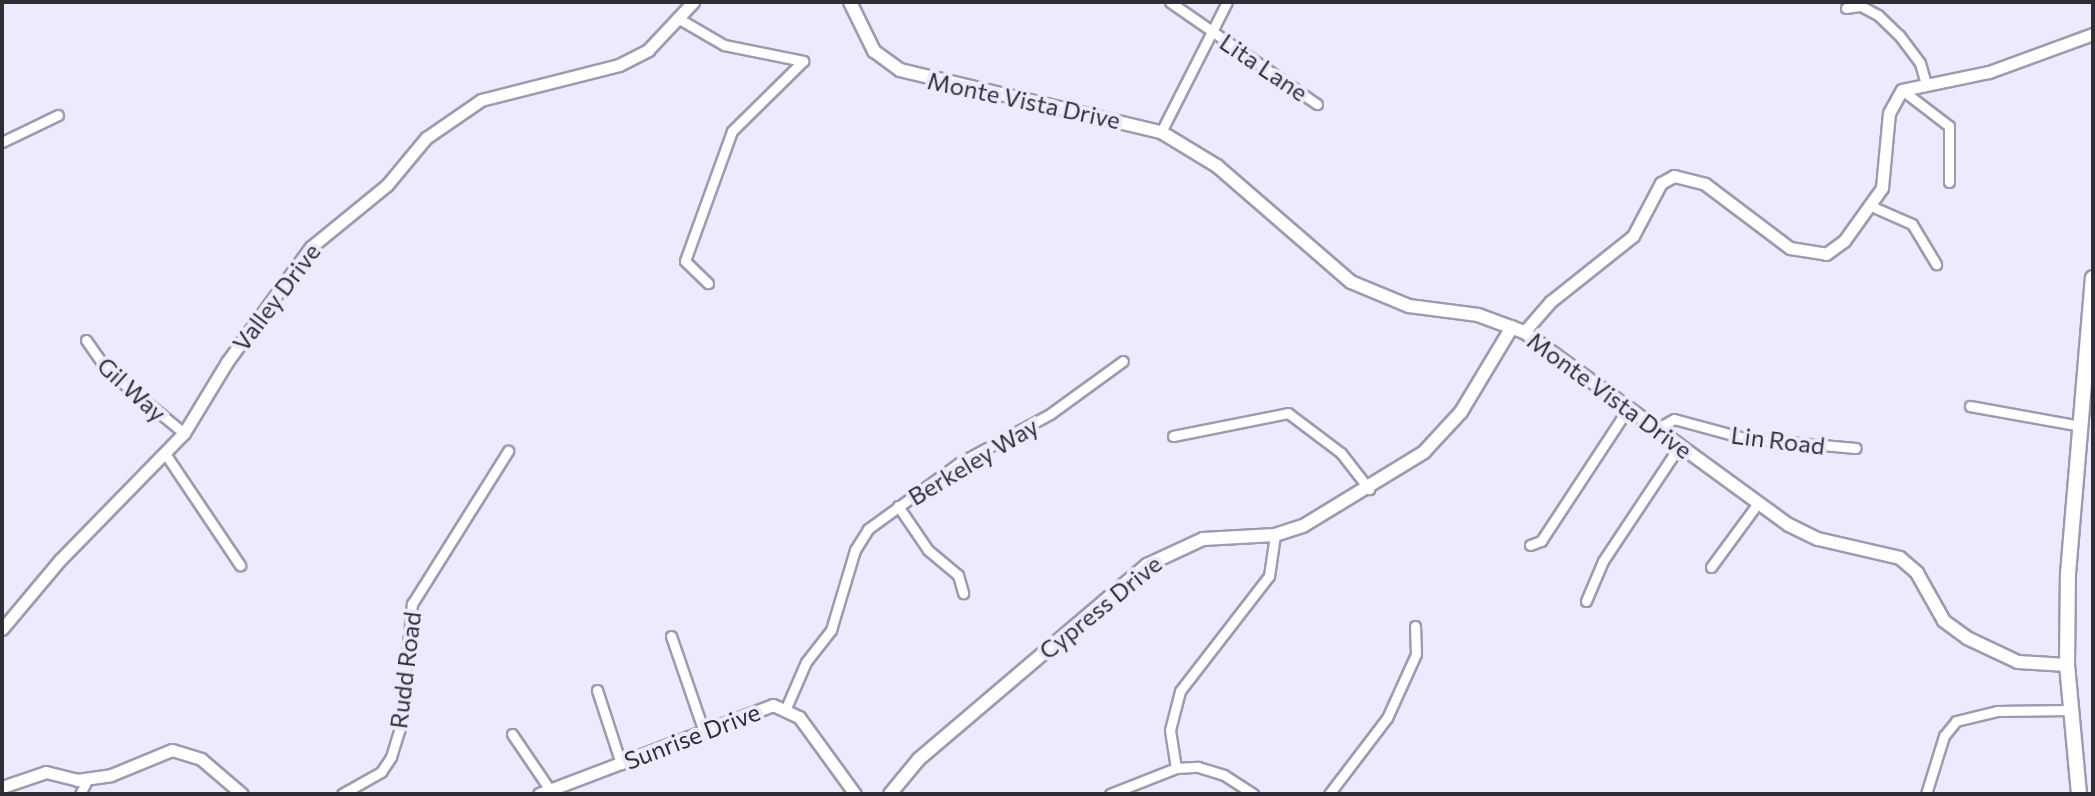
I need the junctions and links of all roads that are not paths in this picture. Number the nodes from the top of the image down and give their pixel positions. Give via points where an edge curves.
1 (693, 2) edge
2 (850, 2) edge
3 (1170, 2) edge
4 (1227, 2) edge
5 (1846, 8) dead end
6 (681, 20) junction
7 (1210, 31) junction
8 (2093, 34) edge
9 (1926, 84) junction
10 (1902, 90) junction
11 (1317, 104) dead end
12 (58, 115) dead end
13 (1161, 132) junction
14 (2, 142) edge
15 (1949, 182) dead end
16 (1871, 206) junction
17 (1936, 264) dead end
18 (2093, 278) edge
19 (708, 283) dead end
20 (1518, 329) junction
21 (86, 340) dead end
22 (1123, 361) dead end
23 (1970, 406) dead end
24 (1629, 407) junction
25 (2081, 426) junction
26 (1658, 428) junction
27 (184, 433) junction
28 (1173, 436) dead end
29 (1680, 445) junction
30 (1856, 448) dead end
31 (508, 451) dead end
32 (166, 455) junction
33 (1369, 489) junction
34 (1758, 503) junction
35 (898, 506) junction
36 (1275, 535) junction
37 (1530, 545) dead end
38 (240, 565) dead end
39 (1711, 567) dead end
40 (963, 593) dead end
41 (1586, 601) dead end
42 (1415, 626) dead end
43 (2, 629) edge
44 (671, 636) dead end
45 (2067, 665) junction
46 (597, 690) dead end
47 (786, 708) junction
48 (2070, 710) junction
49 (704, 732) junction
50 (512, 734) dead end
51 (621, 764) junction
52 (1176, 768) junction
53 (87, 780) junction
54 (2, 787) edge
55 (545, 792) edge
56 (80, 794) edge
57 (242, 794) edge
58 (342, 794) edge
59 (855, 794) edge
60 (890, 794) edge
61 (1110, 794) edge
62 (1253, 794) edge
63 (1329, 794) edge
64 (1926, 794) edge
65 (2079, 794) edge

1 - 6 street, Valley Drive
2 - 13 main road, Monte Vista Drive via 874,51 912,75
3 - 7 street
4 - 7 street, Lita Lane
5 - 9 street via 1861,6 1889,25 1913,51
6 - 19 street via 724,45 803,61 732,131 685,261
6 - 27 street, Valley Drive via 648,50 619,65 498,95 453,115 295,266
7 - 11 street, Lita Lane
7 - 13 street, Lita Lane
8 - 9 street via 2041,55
9 - 10 street
10 - 15 street via 1949,126
10 - 16 street, Cypress Drive via 1889,113 1886,172
12 - 14 street
13 - 20 main road, Monte Vista Drive via 1217,166 1363,289 1409,306
16 - 17 street via 1912,224
16 - 20 street, Cypress Drive via 1833,250 1814,256 1790,248 1693,176 1674,176 1661,183 1633,236
18 - 25 main road
20 - 24 main road, Monte Vista Drive
20 - 33 main road, Cypress Drive via 1444,434
21 - 27 street, Gil Way via 108,371
22 - 35 street, Berkeley Way via 1050,414 959,463
23 - 25 street
24 - 26 main road, Monte Vista Drive
24 - 37 street via 1541,541
25 - 45 main road
26 - 29 main road, Monte Vista Drive
26 - 30 street, Lin Road via 1674,419 1744,438
27 - 32 street, Valley Drive
28 - 33 street via 1288,413 1341,453
29 - 34 main road, Monte Vista Drive
29 - 41 street via 1603,561
31 - 58 street, Rudd Road via 412,604 400,728 391,757 381,772
32 - 38 street
32 - 43 street, Valley Drive via 59,560
33 - 36 main road, Cypress Drive via 1331,513
34 - 39 street
34 - 45 main road, Monte Vista Drive via 1806,535 1900,558 1921,578 1944,621 1979,645 2034,666
35 - 40 street via 928,550 958,575
35 - 47 street, Berkeley Way via 868,529 855,550 831,630 806,662
36 - 52 street via 1269,576 1180,691 1170,730
36 - 60 main road, Cypress Drive via 1203,539 1147,565 919,759
42 - 63 street via 1416,654 1383,725
44 - 49 street
45 - 48 main road
46 - 51 street
47 - 49 street, Sunrise Drive via 773,705
47 - 59 street, Sunrise Drive
48 - 64 street via 1997,711 1956,721 1944,736
48 - 65 main road
49 - 51 street, Sunrise Drive
50 - 55 street
51 - 55 street, Sunrise Drive
52 - 61 street
52 - 62 street via 1211,769
53 - 54 street via 46,772
53 - 56 street
53 - 57 street via 172,750 201,759

